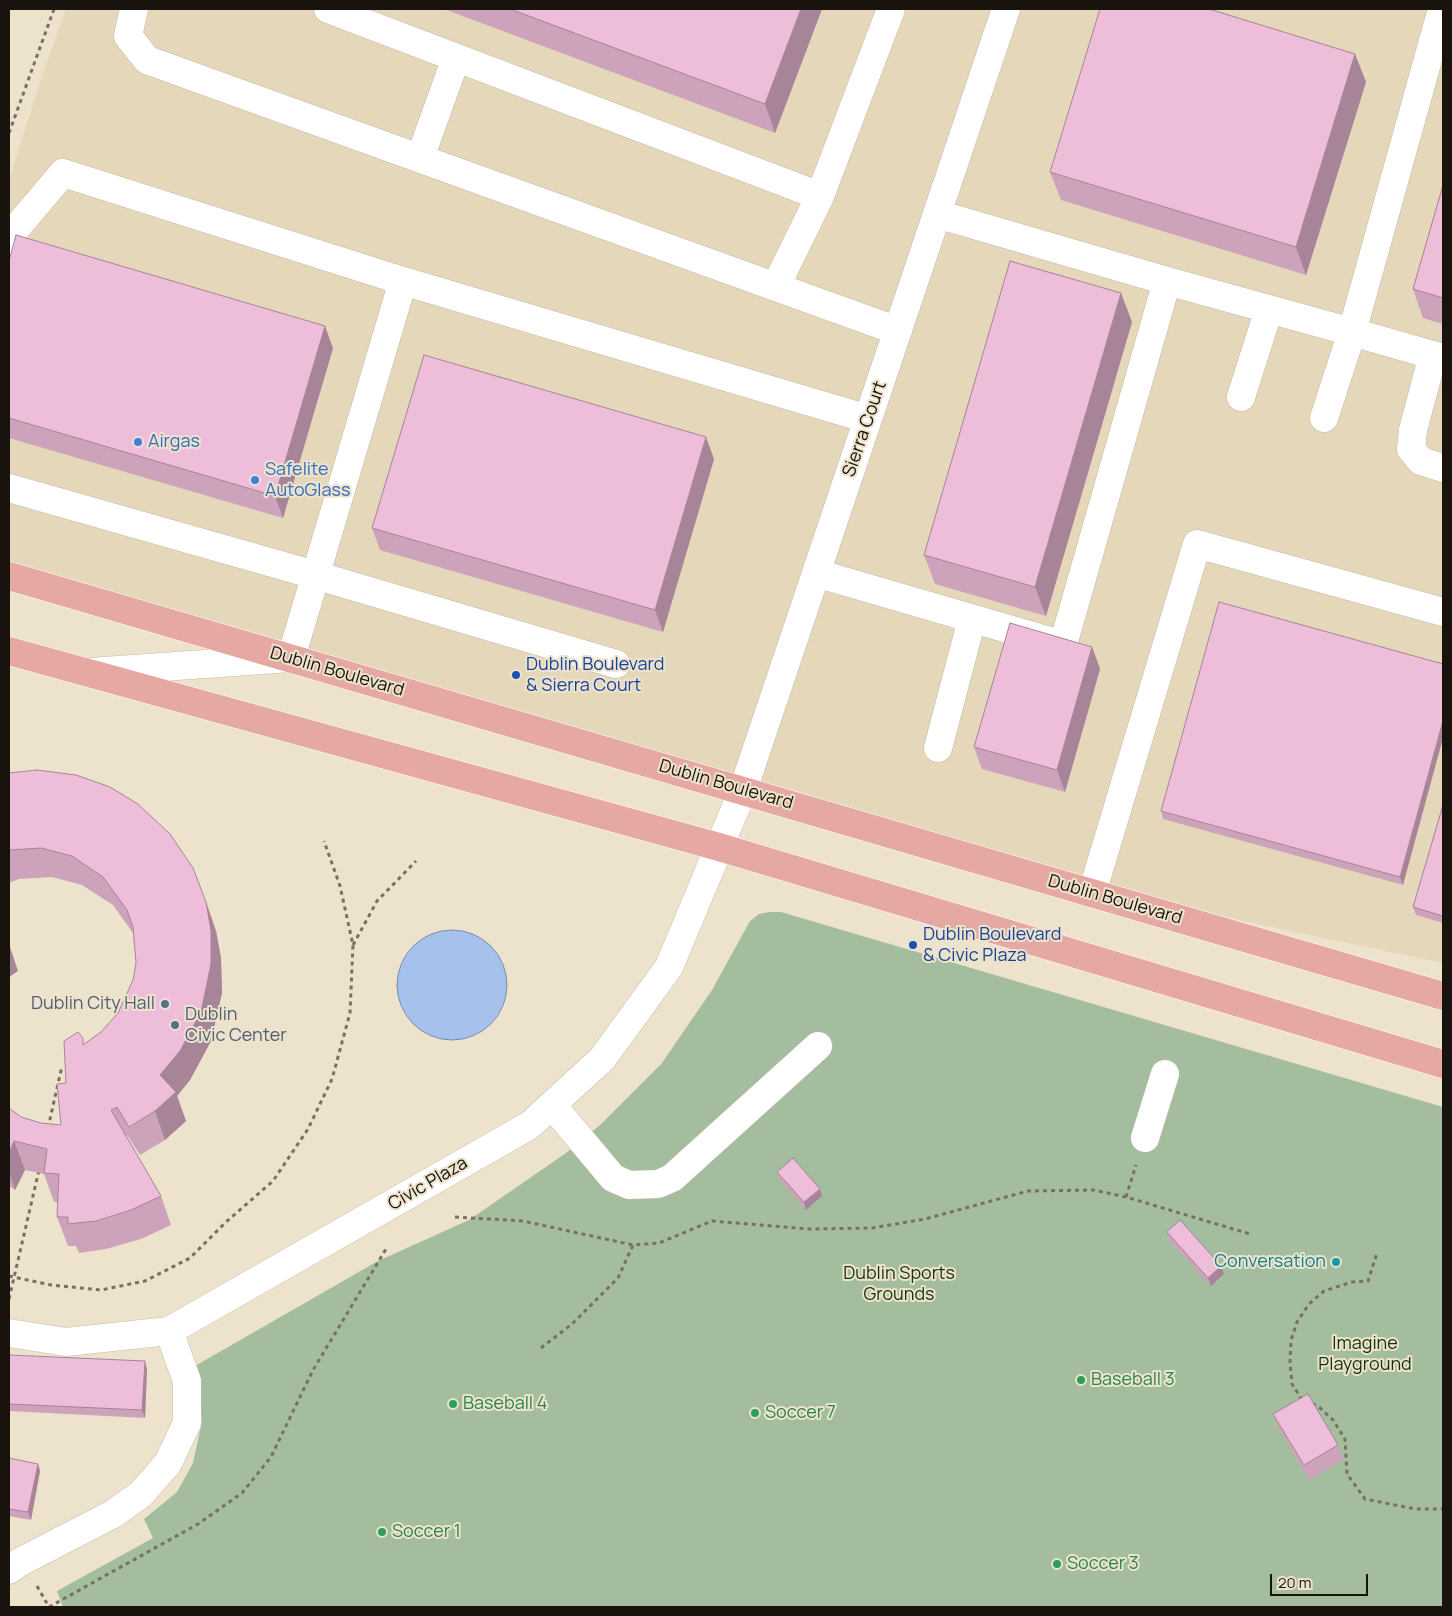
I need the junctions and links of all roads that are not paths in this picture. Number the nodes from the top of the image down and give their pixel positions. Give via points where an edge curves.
1 (134, 9) edge
2 (328, 9) edge
3 (890, 9) edge
4 (1006, 9) edge
5 (1442, 9) edge
6 (456, 58) junction
7 (420, 158) junction
8 (820, 196) junction
9 (937, 214) junction
10 (9, 241) edge
11 (403, 281) junction
12 (1167, 281) junction
13 (776, 286) junction
14 (1269, 309) junction
15 (898, 330) junction
16 (1352, 332) junction
17 (1438, 357) edge
18 (1241, 397) dead end
19 (1324, 418) dead end
20 (868, 419) junction
21 (1443, 468) edge
22 (9, 488) edge
23 (816, 573) junction
24 (315, 575) junction
25 (11, 578) edge
26 (1443, 612) edge
27 (972, 619) junction
28 (9, 651) edge
29 (290, 658) junction
30 (616, 664) dead end
31 (86, 672) junction
32 (938, 748) dead end
33 (743, 790) junction
34 (719, 847) junction
35 (1092, 893) junction
36 (1443, 996) edge
37 (818, 1046) dead end
38 (1443, 1064) edge
39 (1165, 1074) dead end
40 (552, 1105) junction
41 (1145, 1138) dead end
42 (169, 1331) junction
43 (9, 1333) edge
44 (9, 1570) edge

1 - 7 street via 128,36 147,60
2 - 6 street
3 - 8 street
4 - 9 street, Sierra Court
5 - 16 street
6 - 7 street
6 - 8 street
7 - 13 street
8 - 13 street
9 - 12 street
9 - 15 street, Sierra Court
10 - 11 street via 13,232 64,173
11 - 20 street
11 - 24 street
12 - 14 street
12 - 27 street via 1063,645
13 - 15 street
14 - 16 street
14 - 18 street
15 - 20 street, Sierra Court
16 - 17 street
16 - 19 street
17 - 21 street via 1413,430 1411,449 1421,461
20 - 23 street, Sierra Court
22 - 24 street
23 - 27 street
23 - 33 street, Sierra Court
24 - 29 street
24 - 30 street
25 - 29 main road, Dublin Boulevard
26 - 35 street via 1197,544
27 - 32 street
28 - 31 main road
29 - 31 street
29 - 33 main road, Dublin Boulevard
31 - 34 main road
33 - 34 street, Sierra Court
33 - 35 main road, Dublin Boulevard
34 - 38 main road
34 - 40 street, Civic Plaza via 669,967 602,1059
35 - 36 main road, Dublin Boulevard
37 - 40 street via 672,1178 658,1184 629,1185 613,1178
39 - 41 street
40 - 42 street, Civic Plaza via 530,1125
42 - 43 street, Civic Plaza via 66,1342
42 - 44 street via 187,1381 187,1422 168,1463 141,1494 112,1514

